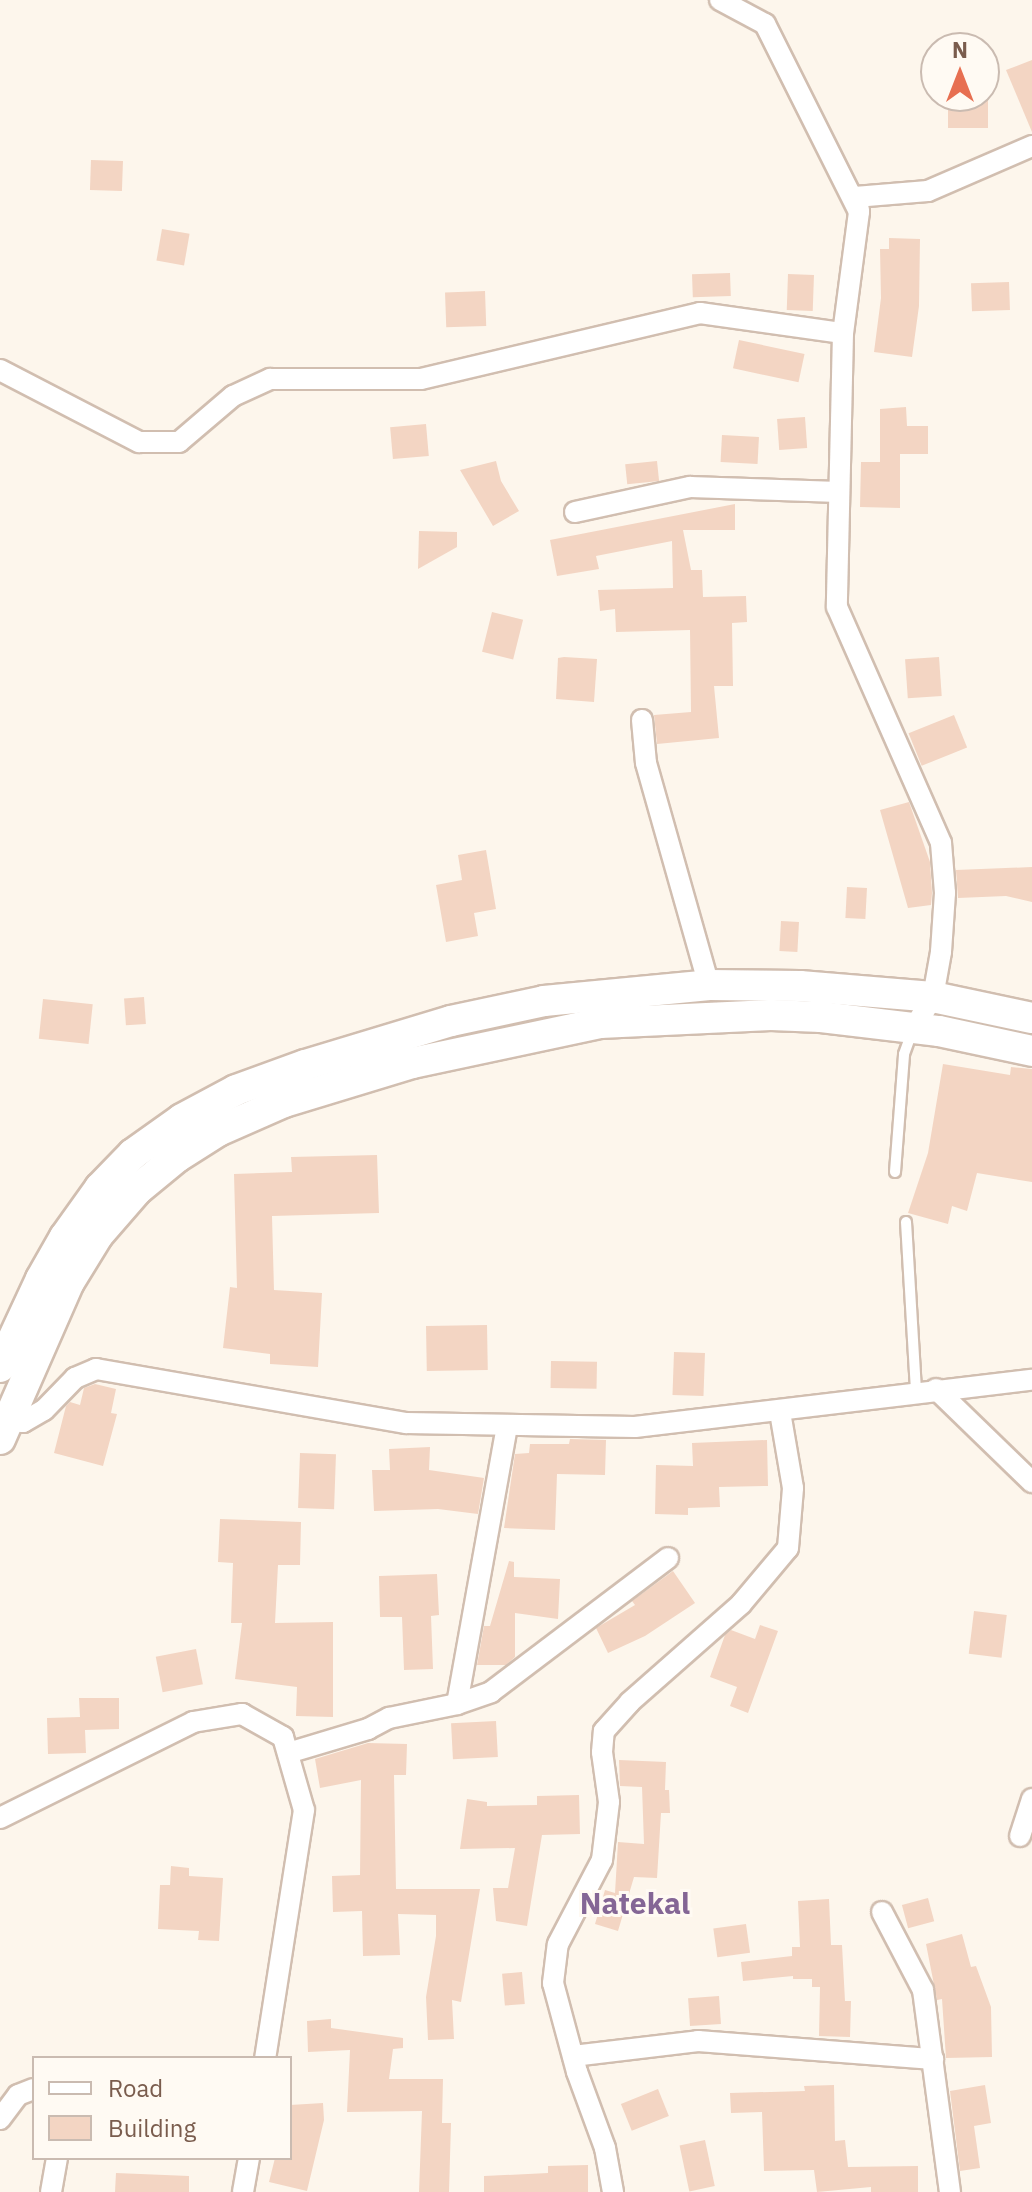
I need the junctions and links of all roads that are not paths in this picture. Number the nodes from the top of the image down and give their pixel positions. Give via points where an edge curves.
1 (720, 0) edge
2 (1032, 146) edge
3 (859, 212) junction
4 (843, 333) junction
5 (0, 370) edge
6 (839, 492) junction
7 (575, 512) dead end
8 (642, 720) dead end
9 (709, 985) junction
10 (933, 997) junction
11 (1032, 1018) edge
12 (914, 1027) junction
13 (1032, 1051) edge
14 (895, 1172) dead end
15 (906, 1222) dead end
16 (0, 1367) edge
17 (1032, 1380) edge
18 (926, 1390) junction
19 (780, 1412) junction
20 (507, 1425) junction
21 (2, 1427) edge
22 (1032, 1482) edge
23 (668, 1558) dead end
24 (457, 1704) junction
25 (288, 1753) junction
26 (1032, 1799) edge
27 (0, 1818) edge
28 (1020, 1836) dead end
29 (882, 1912) dead end
30 (265, 2056) edge
31 (573, 2056) junction
32 (933, 2059) junction
33 (32, 2090) edge
34 (0, 2119) edge
35 (57, 2160) edge
36 (249, 2160) edge
37 (51, 2192) edge
38 (243, 2192) edge
39 (613, 2192) edge
40 (950, 2192) edge

1 - 3 street via 765,24
2 - 3 street via 928,191 855,197
3 - 4 street
4 - 5 street via 700,313 421,379 270,379 233,396 179,442 139,442
4 - 6 street
6 - 7 street via 690,487
6 - 10 street via 837,607 941,843 945,893
8 - 9 street via 646,763
9 - 10 main road
9 - 16 main road via 544,1001 451,1021 236,1090 182,1119 133,1154 100,1188 41,1279
10 - 11 main road
10 - 12 street
12 - 13 main road
12 - 14 lane via 904,1054
12 - 21 main road via 771,1015 600,1023 412,1063 284,1102 218,1131 137,1190 98,1235 69,1282
15 - 18 lane
17 - 18 street
18 - 19 street
18 - 22 street
19 - 20 street via 635,1427
19 - 31 street via 793,1488 788,1548 741,1604 604,1731 609,1802 602,1860 558,1944 553,1983
20 - 21 street via 406,1423 96,1369 75,1378 35,1416
20 - 24 street
23 - 24 street via 491,1692
24 - 25 street via 389,1718
25 - 27 street via 283,1737 242,1714 193,1722
25 - 30 street via 304,1810
26 - 28 street
29 - 32 street via 923,1990
31 - 32 street via 698,2041
31 - 39 street via 605,2148
32 - 40 street
33 - 34 street via 18,2095
35 - 37 street
36 - 38 street

